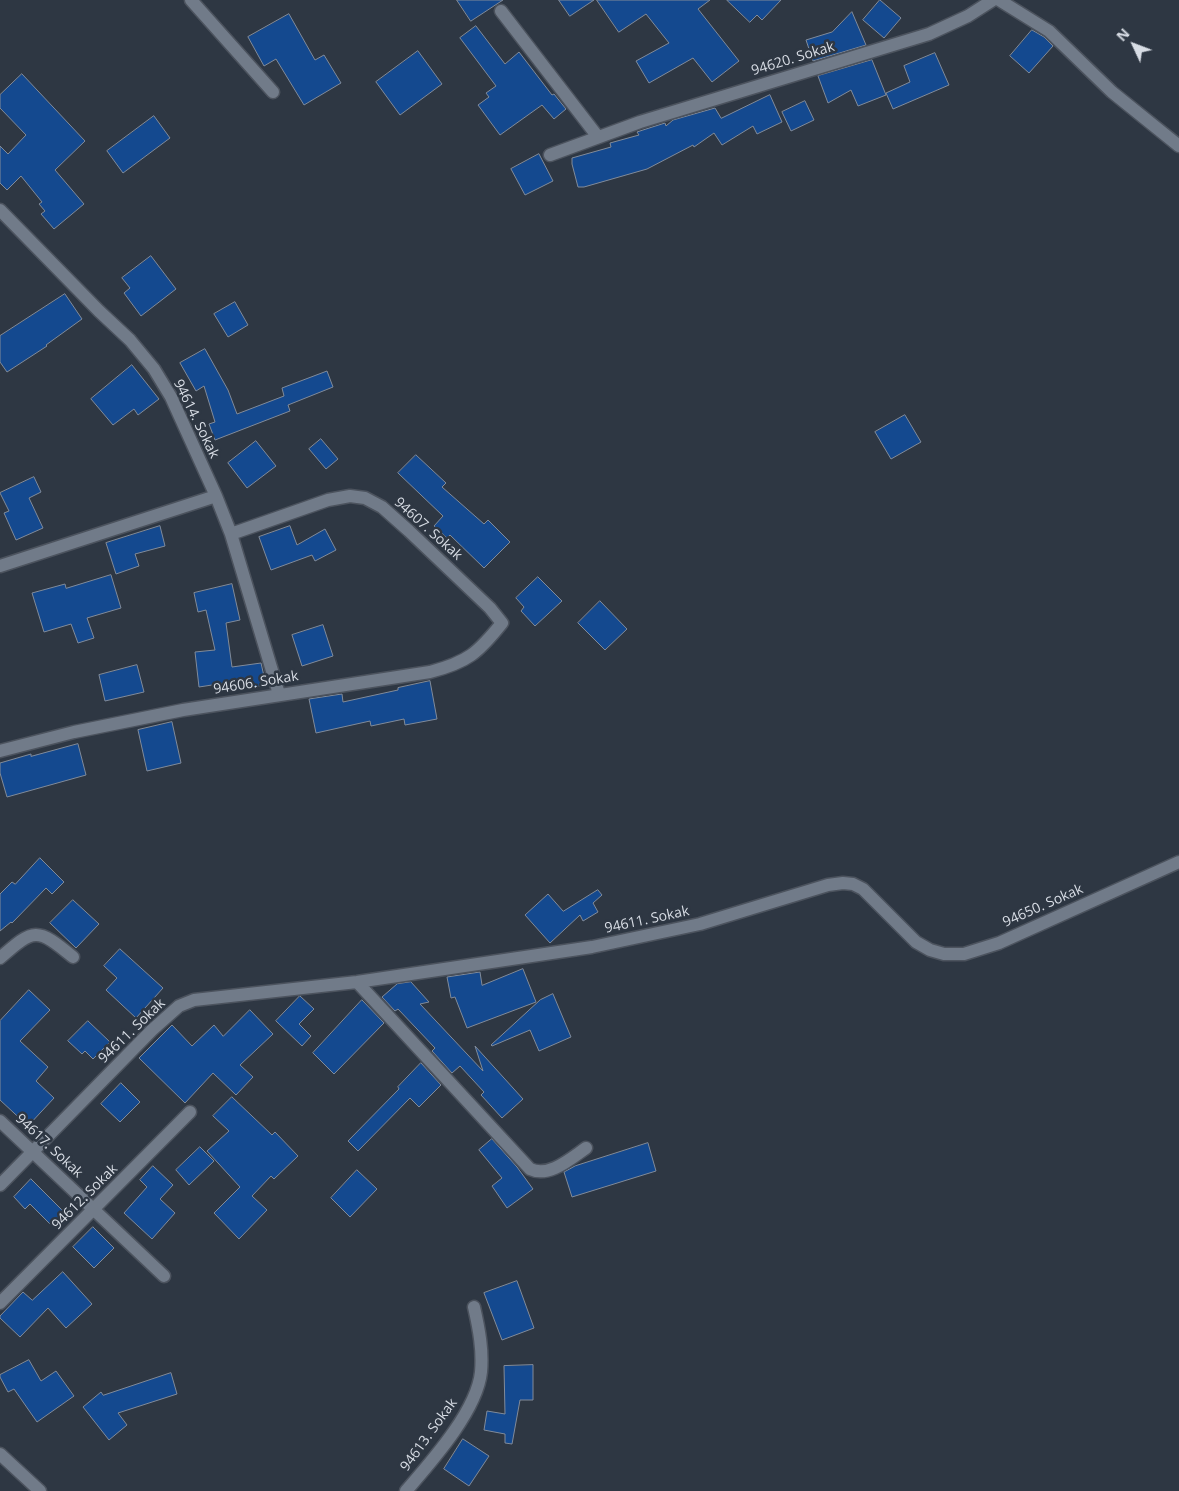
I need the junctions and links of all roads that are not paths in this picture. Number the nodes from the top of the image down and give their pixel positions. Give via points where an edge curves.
1 (191, 0) edge
2 (993, 0) edge
3 (999, 0) edge
4 (501, 11) dead end
5 (273, 92) dead end
6 (598, 137) junction
7 (1179, 146) edge
8 (550, 155) dead end
9 (0, 210) edge
10 (216, 496) junction
11 (231, 534) junction
12 (0, 566) edge
13 (502, 623) joint
14 (279, 694) junction
15 (0, 751) edge
16 (1179, 862) edge
17 (916, 942) joint
18 (73, 957) dead end
19 (0, 958) edge
20 (357, 982) junction
21 (190, 1112) dead end
22 (0, 1121) edge
23 (586, 1148) dead end
24 (33, 1152) junction
25 (0, 1185) edge
26 (94, 1210) junction
27 (164, 1276) dead end
28 (0, 1303) edge
29 (474, 1307) dead end
30 (0, 1454) edge
31 (40, 1491) edge
32 (406, 1491) edge

1 - 5 street
2 - 6 street, 94620. Sokak via 968,16 928,34
3 - 7 street via 1049,31 1112,92
4 - 6 street
6 - 8 street, 94620. Sokak
9 - 10 street, 94614. Sokak via 149,363 171,397
10 - 11 street, 94614. Sokak
10 - 12 street
11 - 13 street, 94607. Sokak via 328,500 350,496 365,498 409,531
11 - 14 street, 94614. Sokak
13 - 14 street, 94606. Sokak via 486,643 454,666 390,679
14 - 15 street, 94606. Sokak via 135,719
16 - 17 street, 94650. Sokak via 979,950 944,954
17 - 20 street, 94611. Sokak via 863,889 844,883 806,891 734,916 592,947
18 - 19 street via 52,939 40,934 30,935
20 - 23 street via 530,1169 544,1172
20 - 24 street, 94611. Sokak via 194,1000 179,1006
21 - 26 street, 94612. Sokak
22 - 24 street, 94617. Sokak
24 - 25 street, 94611. Sokak
24 - 26 street, 94617. Sokak
26 - 27 street, 94617. Sokak
26 - 28 street, 94612. Sokak
29 - 32 street, 94613. Sokak via 482,1351 481,1374 474,1394 448,1439
30 - 31 street

